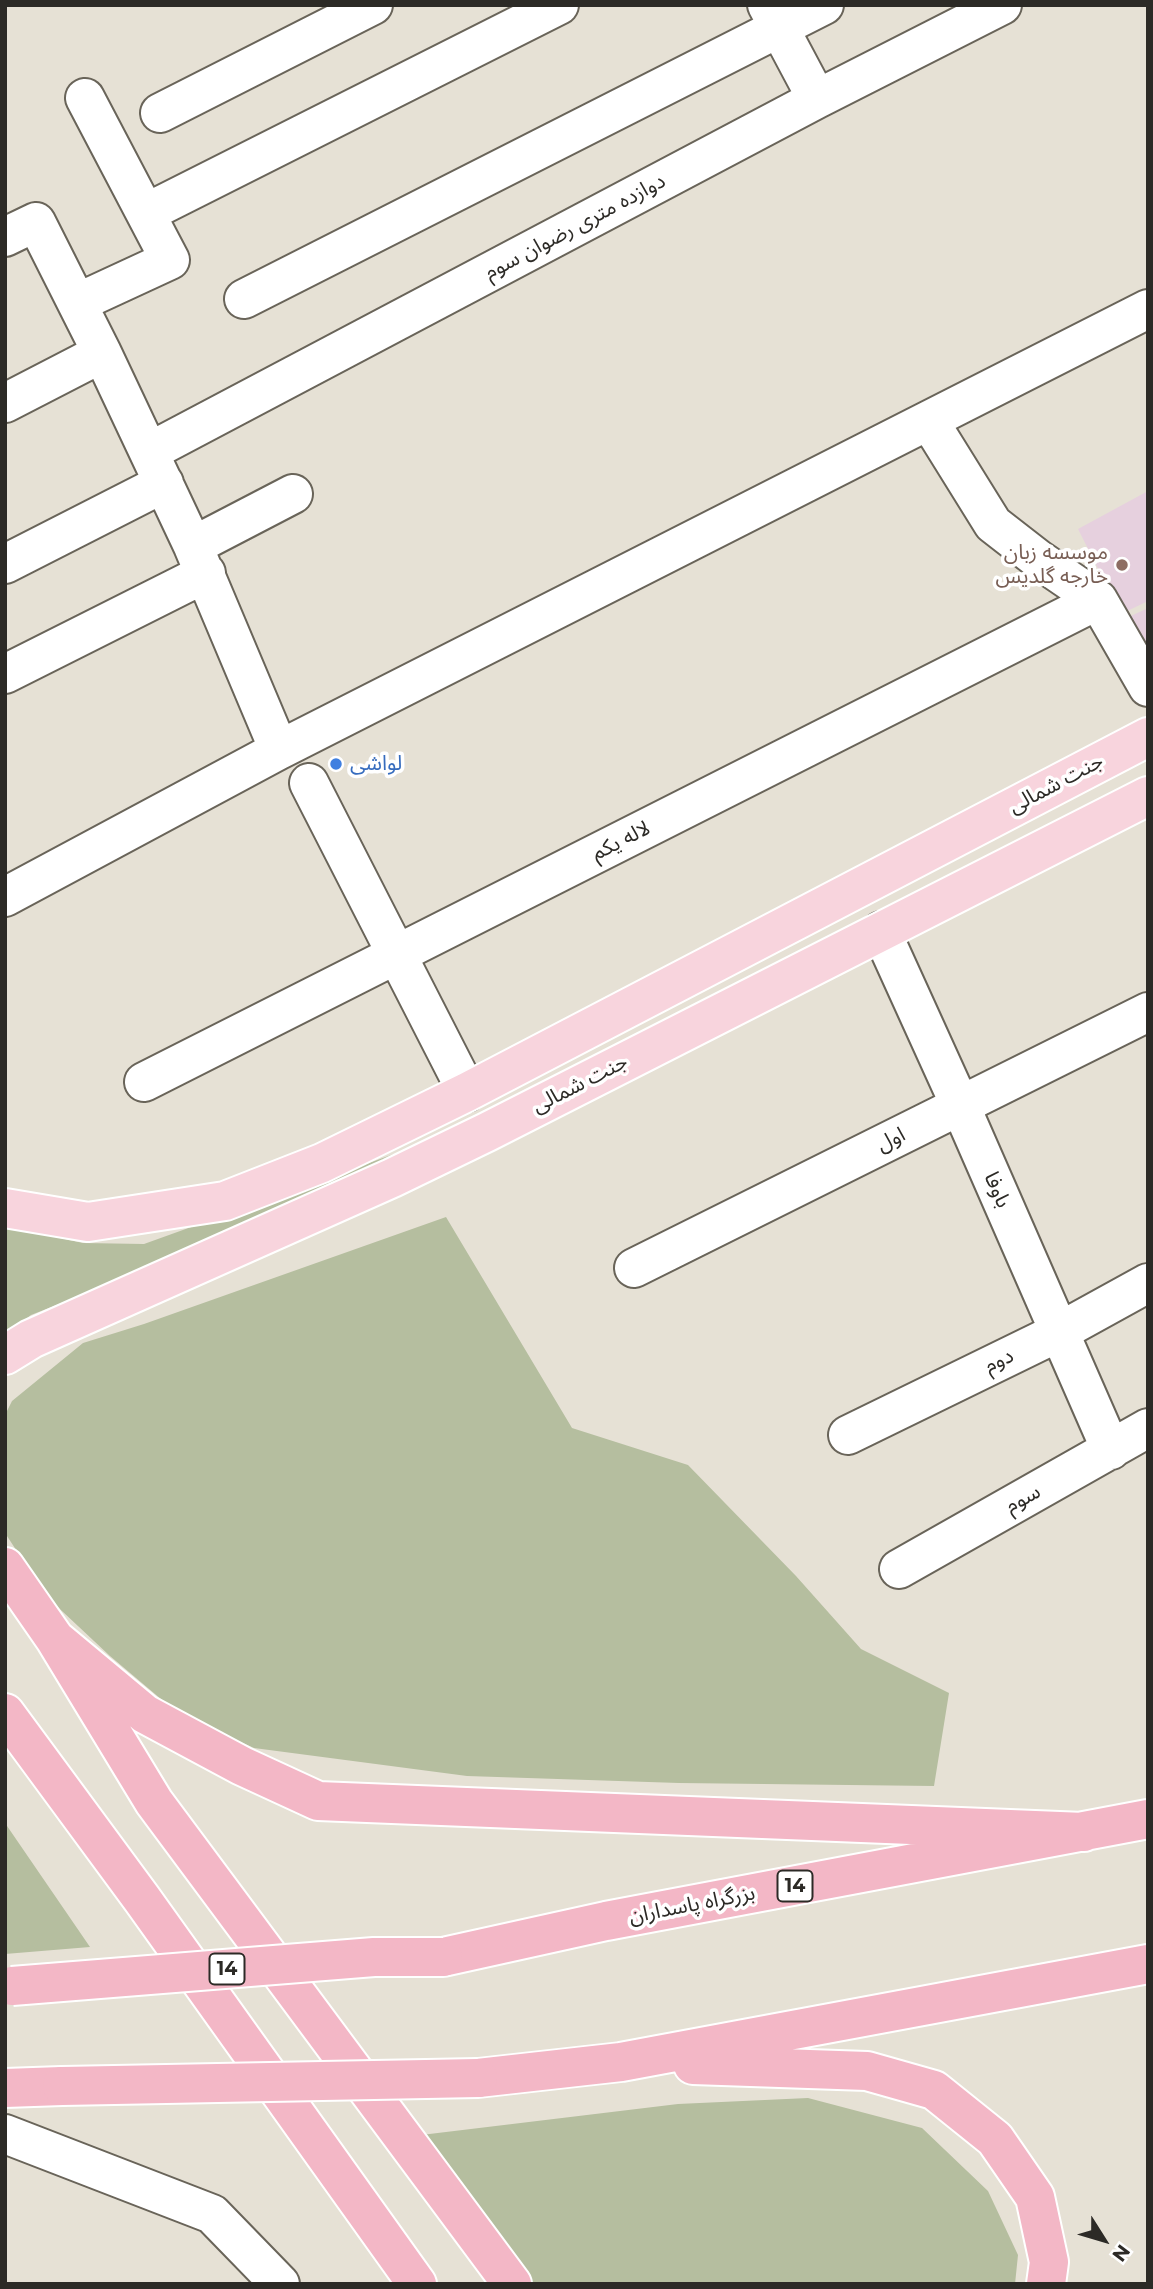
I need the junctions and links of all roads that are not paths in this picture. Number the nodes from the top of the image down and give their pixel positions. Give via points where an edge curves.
1 (373, 5) edge
2 (559, 5) edge
3 (824, 5) edge
4 (1002, 5) edge
5 (773, 17) edge
6 (85, 98) dead end
7 (817, 99) junction
8 (160, 113) dead end
9 (146, 213) junction
10 (5, 237) edge
11 (244, 299) dead end
12 (77, 303) junction
13 (1148, 309) edge
14 (102, 353) junction
15 (5, 403) edge
16 (929, 421) junction
17 (157, 468) junction
18 (293, 494) dead end
19 (199, 559) junction
20 (5, 564) edge
21 (1098, 600) junction
22 (5, 674) edge
23 (1148, 687) edge
24 (1148, 737) edge
25 (279, 750) junction
26 (309, 783) dead end
27 (1148, 796) edge
28 (5, 897) edge
29 (881, 931) junction
30 (397, 954) junction
31 (1148, 1012) edge
32 (144, 1082) dead end
33 (467, 1092) junction
34 (960, 1105) junction
35 (5, 1208) edge
36 (635, 1268) dead end
37 (1148, 1283) edge
38 (1059, 1332) junction
39 (5, 1355) edge
40 (1148, 1429) edge
41 (848, 1435) dead end
42 (1111, 1450) junction
43 (5, 1567) edge
44 (899, 1569) dead end
45 (55, 1639) junction
46 (5, 1713) edge
47 (1148, 1819) edge
48 (1084, 1832) junction
49 (1148, 1964) edge
50 (8, 1986) edge
51 (621, 2062) junction
52 (5, 2088) edge
53 (5, 2134) edge
54 (281, 2284) edge
55 (417, 2284) edge
56 (512, 2284) edge
57 (1046, 2284) edge

1 - 8 street
2 - 9 street
3 - 5 street
4 - 7 street, دوازده متری رضوان سوم
5 - 7 street
5 - 11 street
6 - 9 street
7 - 17 street, دوازده متری رضوان سوم
9 - 12 street via 170,260
10 - 12 street via 36,222
12 - 14 street
13 - 16 street
14 - 15 street
14 - 17 street
16 - 21 street via 993,524
16 - 25 street
17 - 19 street
17 - 20 street, دوازده متری رضوان سوم
18 - 19 street
19 - 22 street
19 - 25 street
21 - 23 street
21 - 30 street, لاله یکم
24 - 33 main road, جنت شمالی
25 - 28 street
26 - 30 street
27 - 29 main road, جنت شمالی
29 - 34 street, باوفا
29 - 39 main road, جنت شمالی via 392,1178 31,1339
30 - 32 street, لاله یکم
30 - 33 street
31 - 34 street, اول
33 - 35 main road, جنت شمالی via 322,1163 225,1201 88,1222
34 - 36 street, اول
34 - 38 street, باوفا
37 - 38 street, دوم
38 - 41 street, دوم
38 - 42 street, باوفا
40 - 42 street, سوم
42 - 44 street, سوم
43 - 45 highway
45 - 48 highway via 145,1714 318,1801
45 - 56 highway via 154,1802
46 - 55 highway
47 - 48 highway, بزرگراه پاسداران / 14
48 - 50 highway, بزرگراه پاسداران / 14, bridge via 606,1921 443,1957 374,1957
49 - 51 highway
51 - 52 highway, bridge via 478,2078
51 - 57 highway via 867,2071 934,2091 995,2139 1035,2197 1049,2262
53 - 54 street via 212,2214

